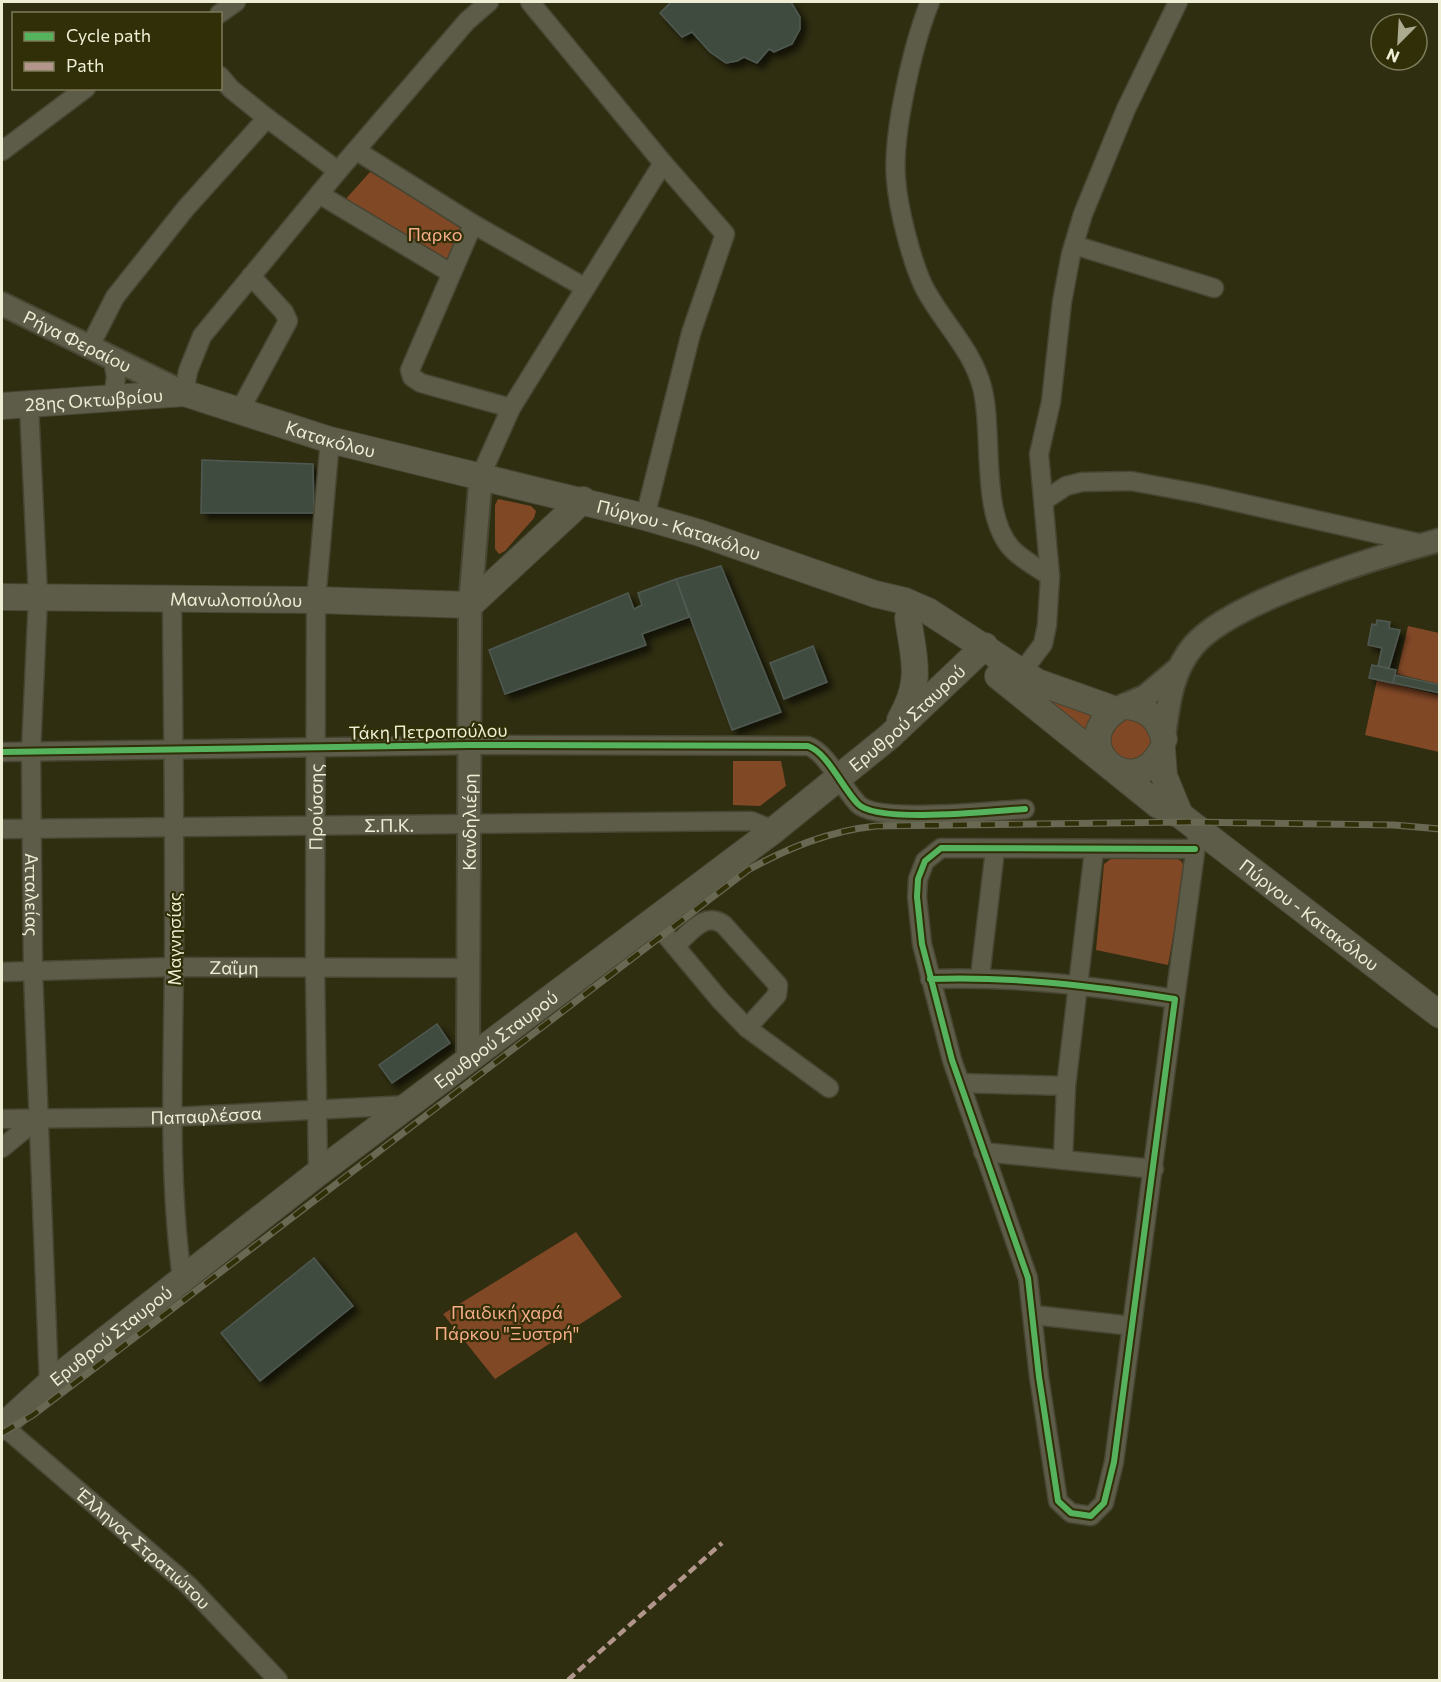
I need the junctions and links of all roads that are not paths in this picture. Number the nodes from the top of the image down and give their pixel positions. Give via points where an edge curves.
1 (236, 2) edge
2 (489, 2) edge
3 (530, 2) edge
4 (930, 2) edge
5 (1178, 2) edge
6 (222, 12) edge
7 (222, 78) edge
8 (83, 90) edge
9 (267, 118) junction
10 (2, 151) edge
11 (357, 151) junction
12 (663, 164) junction
13 (338, 171) junction
14 (319, 194) junction
15 (473, 224) junction
16 (1074, 245) junction
17 (451, 273) junction
18 (251, 276) junction
19 (584, 287) junction
20 (1215, 288) dead end
21 (2, 304) edge
22 (89, 348) junction
23 (113, 360) junction
24 (184, 393) junction
25 (113, 400) junction
26 (29, 405) junction
27 (2, 406) edge
28 (511, 408) junction
29 (240, 410) junction
30 (330, 440) junction
31 (480, 475) junction
32 (583, 500) junction
33 (1045, 500) junction
34 (645, 517) junction
35 (1431, 542) edge
36 (1050, 576) junction
37 (875, 594) junction
38 (2, 597) edge
39 (38, 597) junction
40 (172, 599) junction
41 (316, 600) junction
42 (470, 605) junction
43 (908, 618) junction
44 (979, 652) junction
45 (1179, 668) junction
46 (1021, 673) junction
47 (1121, 708) junction
48 (890, 736) junction
49 (1163, 744) junction
50 (469, 745) junction
51 (316, 747) junction
52 (174, 750) junction
53 (2, 752) edge
54 (31, 752) junction
55 (1110, 765) junction
56 (837, 779) junction
57 (1025, 809) dead end
58 (469, 824) junction
59 (316, 825) junction
60 (175, 827) junction
61 (32, 828) junction
62 (2, 829) edge
63 (774, 830) junction
64 (1191, 831) junction
65 (995, 850) junction
66 (1094, 851) junction
67 (654, 921) junction
68 (675, 946) junction
69 (174, 967) junction
70 (315, 968) junction
71 (467, 968) junction
72 (2, 972) edge
73 (33, 972) junction
74 (980, 977) junction
75 (930, 980) junction
76 (1078, 983) junction
77 (1175, 999) junction
78 (1440, 1015) edge
79 (747, 1028) junction
80 (468, 1060) junction
81 (960, 1083) junction
82 (1066, 1086) junction
83 (829, 1088) dead end
84 (412, 1105) junction
85 (315, 1110) junction
86 (172, 1117) junction
87 (2, 1119) edge
88 (38, 1119) junction
89 (2, 1148) edge
90 (982, 1152) junction
91 (1063, 1160) junction
92 (1154, 1169) junction
93 (318, 1173) junction
94 (182, 1278) junction
95 (1034, 1315) junction
96 (1132, 1326) junction
97 (49, 1384) junction
98 (2, 1426) edge
99 (278, 1680) edge

1 - 6 street
2 - 11 street via 467,21
3 - 12 street
4 - 36 street via 913,55 897,147 896,180 923,284 963,345 982,383 992,490 1004,538 1013,550
5 - 16 street via 1126,109
7 - 9 street
8 - 10 street
9 - 13 street
9 - 22 street via 186,208 115,297
11 - 13 street
11 - 15 street
12 - 19 street
12 - 34 street via 725,234 690,333
13 - 14 street
14 - 17 street
14 - 18 street
15 - 17 street
15 - 19 street
16 - 20 street
16 - 33 street via 1062,302 1051,402 1039,454
17 - 28 street via 411,363 412,377 421,383
18 - 24 street via 202,336
18 - 29 street via 288,321
19 - 28 street
21 - 22 street, Ρήγα Φεραίου
22 - 23 street, Ρήγα Φεραίου
23 - 24 street, Ρήγα Φεραίου
23 - 25 street
24 - 25 main road, 28ης Οκτωβρίου
24 - 29 main road, Κατακόλου
25 - 26 main road, 28ης Οκτωβρίου
26 - 27 main road, 28ης Οκτωβρίου
26 - 39 street, Ατταλείας
28 - 31 street
29 - 30 main road, Κατακόλου
30 - 31 main road, Κατακόλου
30 - 41 street, Προύσσης
31 - 32 main road, Πύργου - Κατακόλου
31 - 42 street, Κανδηλιέρη
32 - 34 main road, Πύργου - Κατακόλου
32 - 42 main road
33 - 35 street via 1066,486 1082,482 1131,481
33 - 36 street
34 - 37 main road, Πύργου - Κατακόλου via 700,532
35 - 45 street via 1245,610 1195,644
36 - 46 street via 1043,644
37 - 43 main road, Πύργου - Κατακόλου
37 - 44 main road, Πύργου - Κατακόλου via 928,611
38 - 39 main road, Μανωλοπούλου
39 - 40 main road, Μανωλοπούλου
39 - 54 street, Ατταλείας
40 - 41 main road, Μανωλοπούλου
40 - 52 street, Μαγνησίας
41 - 42 main road, Μανωλοπούλου
41 - 51 street, Προύσσης
42 - 50 street, Κανδηλιέρη
43 - 44 main road, Πύργου - Κατακόλου
43 - 48 main road via 916,674 909,704
44 - 46 main road, Πύργου - Κατακόλου
44 - 48 main road, Ερυθρού Σταυρού
44 - 55 main road, Πύργου - Κατακόλου
45 - 47 street via 1146,696
45 - 49 street via 1167,706
46 - 47 main road, Πύργου - Κατακόλου via 1037,682
47 - 49 main road, Πύργου - Κατακόλου via 1148,711 1156,718
47 - 55 main road, Πύργου - Κατακόλου via 1107,716 1097,736 1102,757
48 - 56 main road, Ερυθρού Σταυρού
49 - 55 main road, Πύργου - Κατακόλου via 1150,767 1140,771 1119,771
49 - 64 main road, Πύργου - Κατακόλου via 1164,776
50 - 51 street, Τάκη Πετροπούλου
50 - 56 street, Τάκη Πετροπούλου via 808,746 820,753
50 - 58 street, Κανδηλιέρη
51 - 52 street, Τάκη Πετροπούλου
51 - 59 street, Προύσσης
52 - 54 street, Τάκη Πετροπούλου
52 - 60 street, Μαγνησίας
53 - 54 street, Τάκη Πετροπούλου
54 - 61 street, Ατταλείας
55 - 64 main road, Πύργου - Κατακόλου
56 - 57 street, Τάκη Πετροπούλου via 860,806 877,814
56 - 63 main road, Ερυθρού Σταυρού
58 - 59 street, Σ.Π.Κ.
58 - 63 street, Σ.Π.Κ. via 752,821
58 - 71 street, Κανδηλιέρη
59 - 60 street, Σ.Π.Κ.
59 - 70 street, Προύσσης
60 - 61 street, Σ.Π.Κ.
60 - 69 street, Μαγνησίας
61 - 62 street, Σ.Π.Κ.
61 - 73 street, Ατταλείας
63 - 67 main road, Ερυθρού Σταυρού
64 - 66 street
64 - 77 street
64 - 78 main road, Πύργου - Κατακόλου
65 - 66 street
65 - 74 street
65 - 75 street via 941,848 925,861 916,897
66 - 76 street
67 - 68 street
67 - 80 main road, Ερυθρού Σταυρού
68 - 79 street
68 - 79 street via 704,920 715,919 778,985 777,995
69 - 70 street, Ζαΐμη
69 - 73 street, Ζαΐμη
69 - 86 street, Μαγνησίας
70 - 71 street, Ζαΐμη
70 - 85 street, Προύσσης
71 - 80 street, Κανδηλιέρη
72 - 73 street, Ζαΐμη
73 - 88 street, Ατταλείας
74 - 75 street
74 - 76 street
75 - 81 street
76 - 77 street
76 - 82 street
77 - 92 street
79 - 83 street
80 - 84 main road, Ερυθρού Σταυρού
81 - 82 street
81 - 90 street
82 - 91 street
84 - 85 street, Παπαφλέσσα
84 - 93 main road, Ερυθρού Σταυρού
85 - 86 street, Παπαφλέσσα
85 - 93 street, Προύσσης
86 - 88 street, Παπαφλέσσα
86 - 94 street, Μαγνησίας
87 - 88 street, Παπαφλέσσα
88 - 89 street
88 - 97 street, Ατταλείας
90 - 91 street
90 - 95 street via 1017,1241
91 - 92 street
92 - 96 street
93 - 94 main road, Ερυθρού Σταυρού
94 - 97 main road, Ερυθρού Σταυρού
95 - 96 street
95 - 96 street via 1058,1501 1071,1513 1084,1516 1101,1508 1114,1462
97 - 98 main road, Ερυθρού Σταυρού
98 - 99 street, Έλληνος Στρατιώτου via 188,1585

